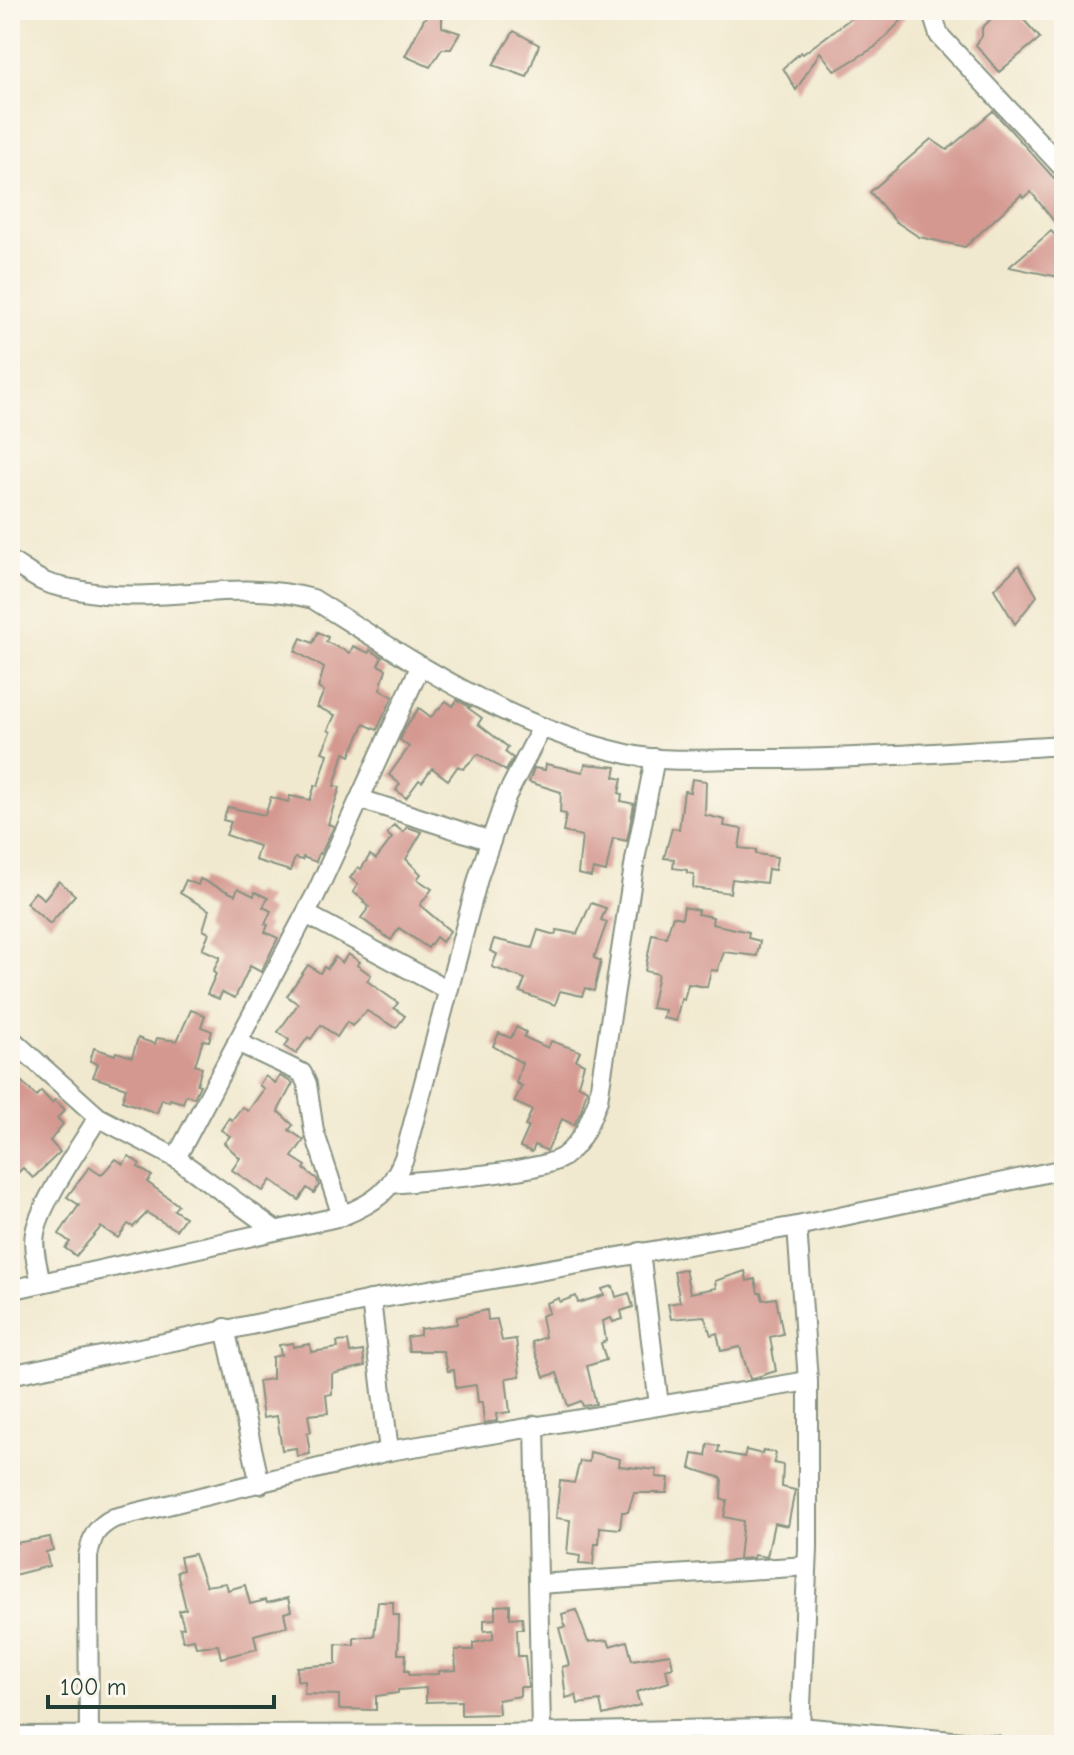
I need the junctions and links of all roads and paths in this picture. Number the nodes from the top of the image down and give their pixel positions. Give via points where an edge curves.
1 (937, 14) edge
2 (1064, 169) edge
3 (10, 561) edge
4 (420, 667) junction
5 (542, 727) junction
6 (1064, 745) edge
7 (655, 758) junction
8 (360, 799) junction
9 (491, 841) junction
10 (306, 914) junction
11 (448, 990) junction
12 (10, 1038) edge
13 (237, 1042) junction
14 (98, 1117) junction
15 (176, 1158) junction
16 (1064, 1169) edge
17 (391, 1184) junction
18 (342, 1216) junction
19 (797, 1226) junction
20 (275, 1230) junction
21 (640, 1252) junction
22 (41, 1283) junction
23 (10, 1290) edge
24 (371, 1300) junction
25 (225, 1328) junction
26 (10, 1375) edge
27 (808, 1381) junction
28 (659, 1405) junction
29 (535, 1425) junction
30 (389, 1451) junction
31 (260, 1484) junction
32 (807, 1566) junction
33 (539, 1584) junction
34 (800, 1727) junction
35 (541, 1732) junction
36 (10, 1736) edge
37 (89, 1740) edge
38 (996, 1745) edge

1 - 2 street via 939,35
3 - 4 street via 49,584 95,594 285,591 313,599
4 - 5 street
4 - 8 street
5 - 7 street
5 - 9 street via 506,797
6 - 7 street via 804,760
7 - 17 street via 598,1100 587,1129 574,1147 547,1165
8 - 9 street
8 - 10 street
9 - 11 street
10 - 11 street
10 - 13 street
11 - 17 street via 404,1158
12 - 14 street
13 - 15 street
13 - 18 street via 302,1073 314,1131
14 - 15 street
14 - 22 street via 41,1214 35,1234
15 - 20 street
16 - 19 street
17 - 18 street via 378,1198
18 - 20 street
19 - 21 street
19 - 27 street
20 - 22 street
21 - 24 street
21 - 28 street
22 - 23 street
24 - 25 street
24 - 30 street
25 - 26 street
25 - 31 street
27 - 28 street
27 - 32 street
28 - 29 street
29 - 30 street
29 - 33 street
30 - 31 street
31 - 37 street via 100,1525 88,1556
32 - 33 street
32 - 34 street
33 - 35 street
34 - 35 street
34 - 38 street
35 - 37 street
36 - 37 street

